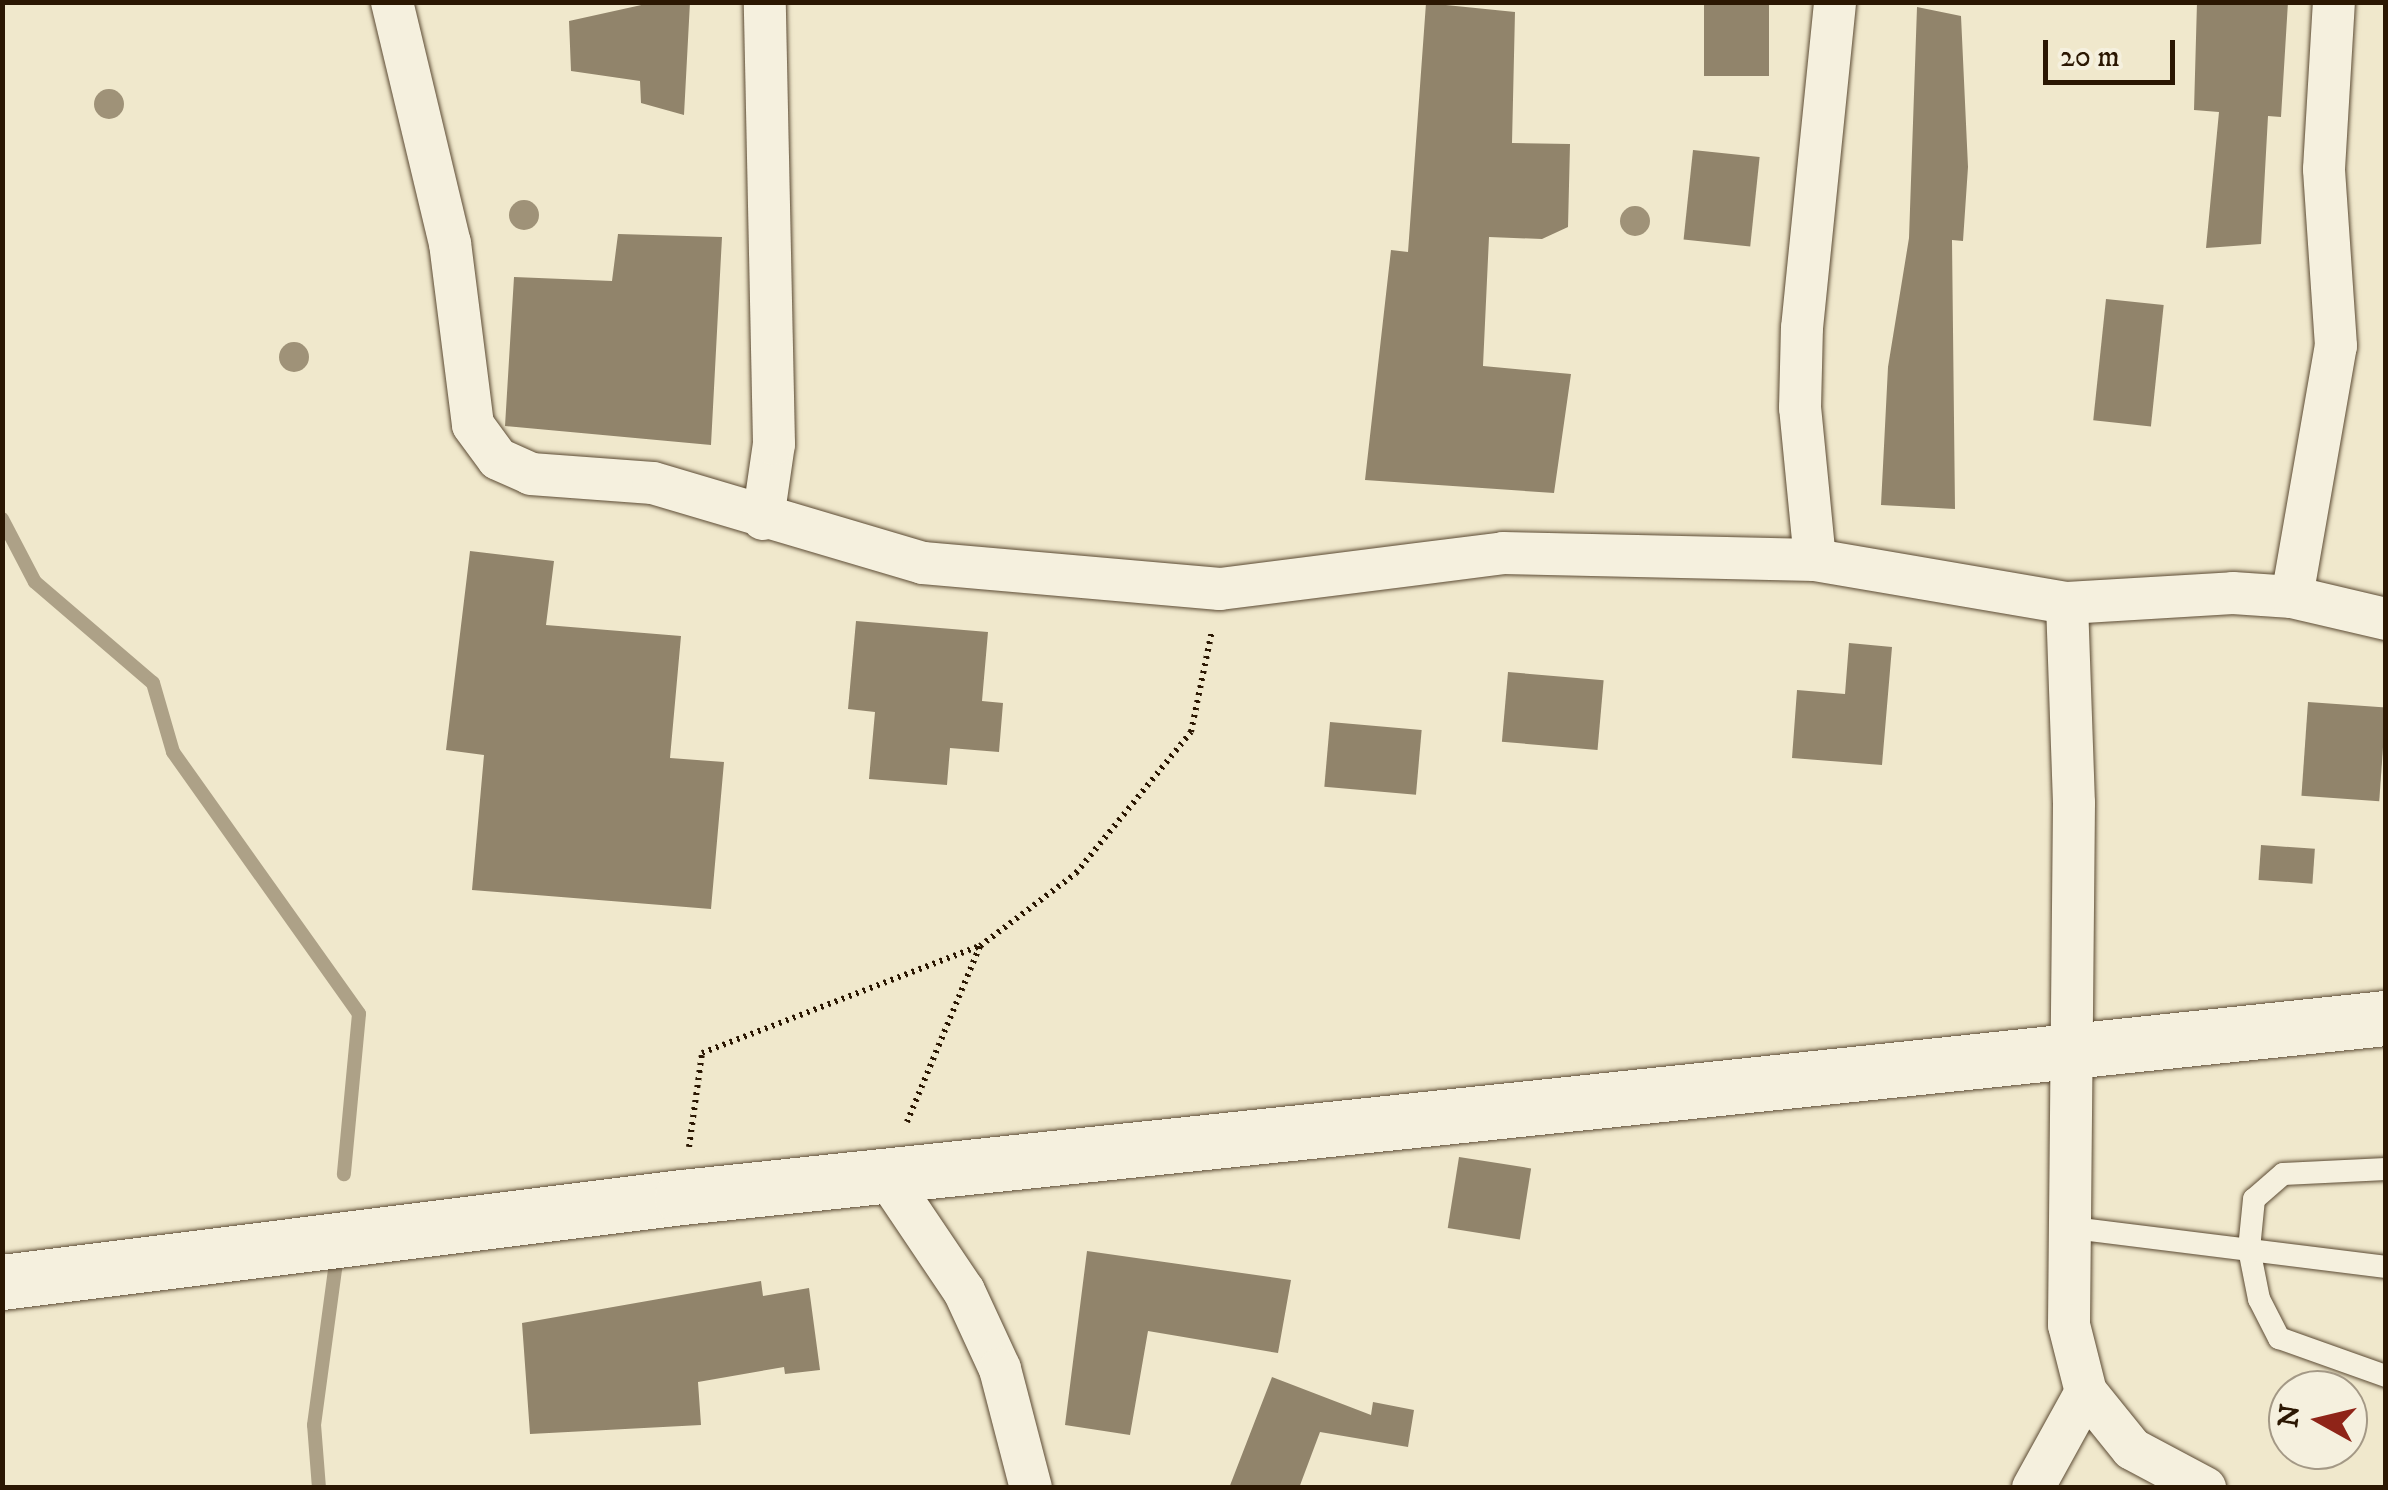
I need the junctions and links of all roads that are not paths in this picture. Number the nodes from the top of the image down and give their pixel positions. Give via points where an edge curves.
1 (392, 2) edge
2 (765, 2) edge
3 (1835, 2) edge
4 (2334, 2) edge
5 (763, 519) junction
6 (1815, 560) junction
7 (2292, 597) junction
8 (2068, 603) junction
9 (2386, 619) edge
10 (2386, 1018) edge
11 (2068, 1049) junction
12 (2386, 1169) edge
13 (885, 1174) junction
14 (2065, 1227) junction
15 (2249, 1249) junction
16 (2386, 1267) edge
17 (2, 1282) edge
18 (2386, 1376) edge
19 (2086, 1392) junction
20 (1031, 1488) edge
21 (2032, 1488) edge
22 (2204, 1488) edge

1 - 5 street via 450,243 462,371 482,446 531,474 654,484
2 - 5 street via 774,444
3 - 6 street via 1802,328 1800,408
4 - 7 street via 2324,169 2336,346
5 - 6 street via 923,564 1220,589 1503,553
6 - 8 street
7 - 8 street
7 - 9 street
8 - 11 street via 2074,803
10 - 11 main road
11 - 13 main road
11 - 14 street
12 - 15 lane via 2283,1174 2254,1198
13 - 17 main road
13 - 20 street via 978,1322 1017,1416
14 - 15 lane
14 - 19 street via 2069,1324
15 - 16 lane
15 - 18 lane via 2259,1299 2279,1338
19 - 21 street
19 - 22 street via 2132,1449

